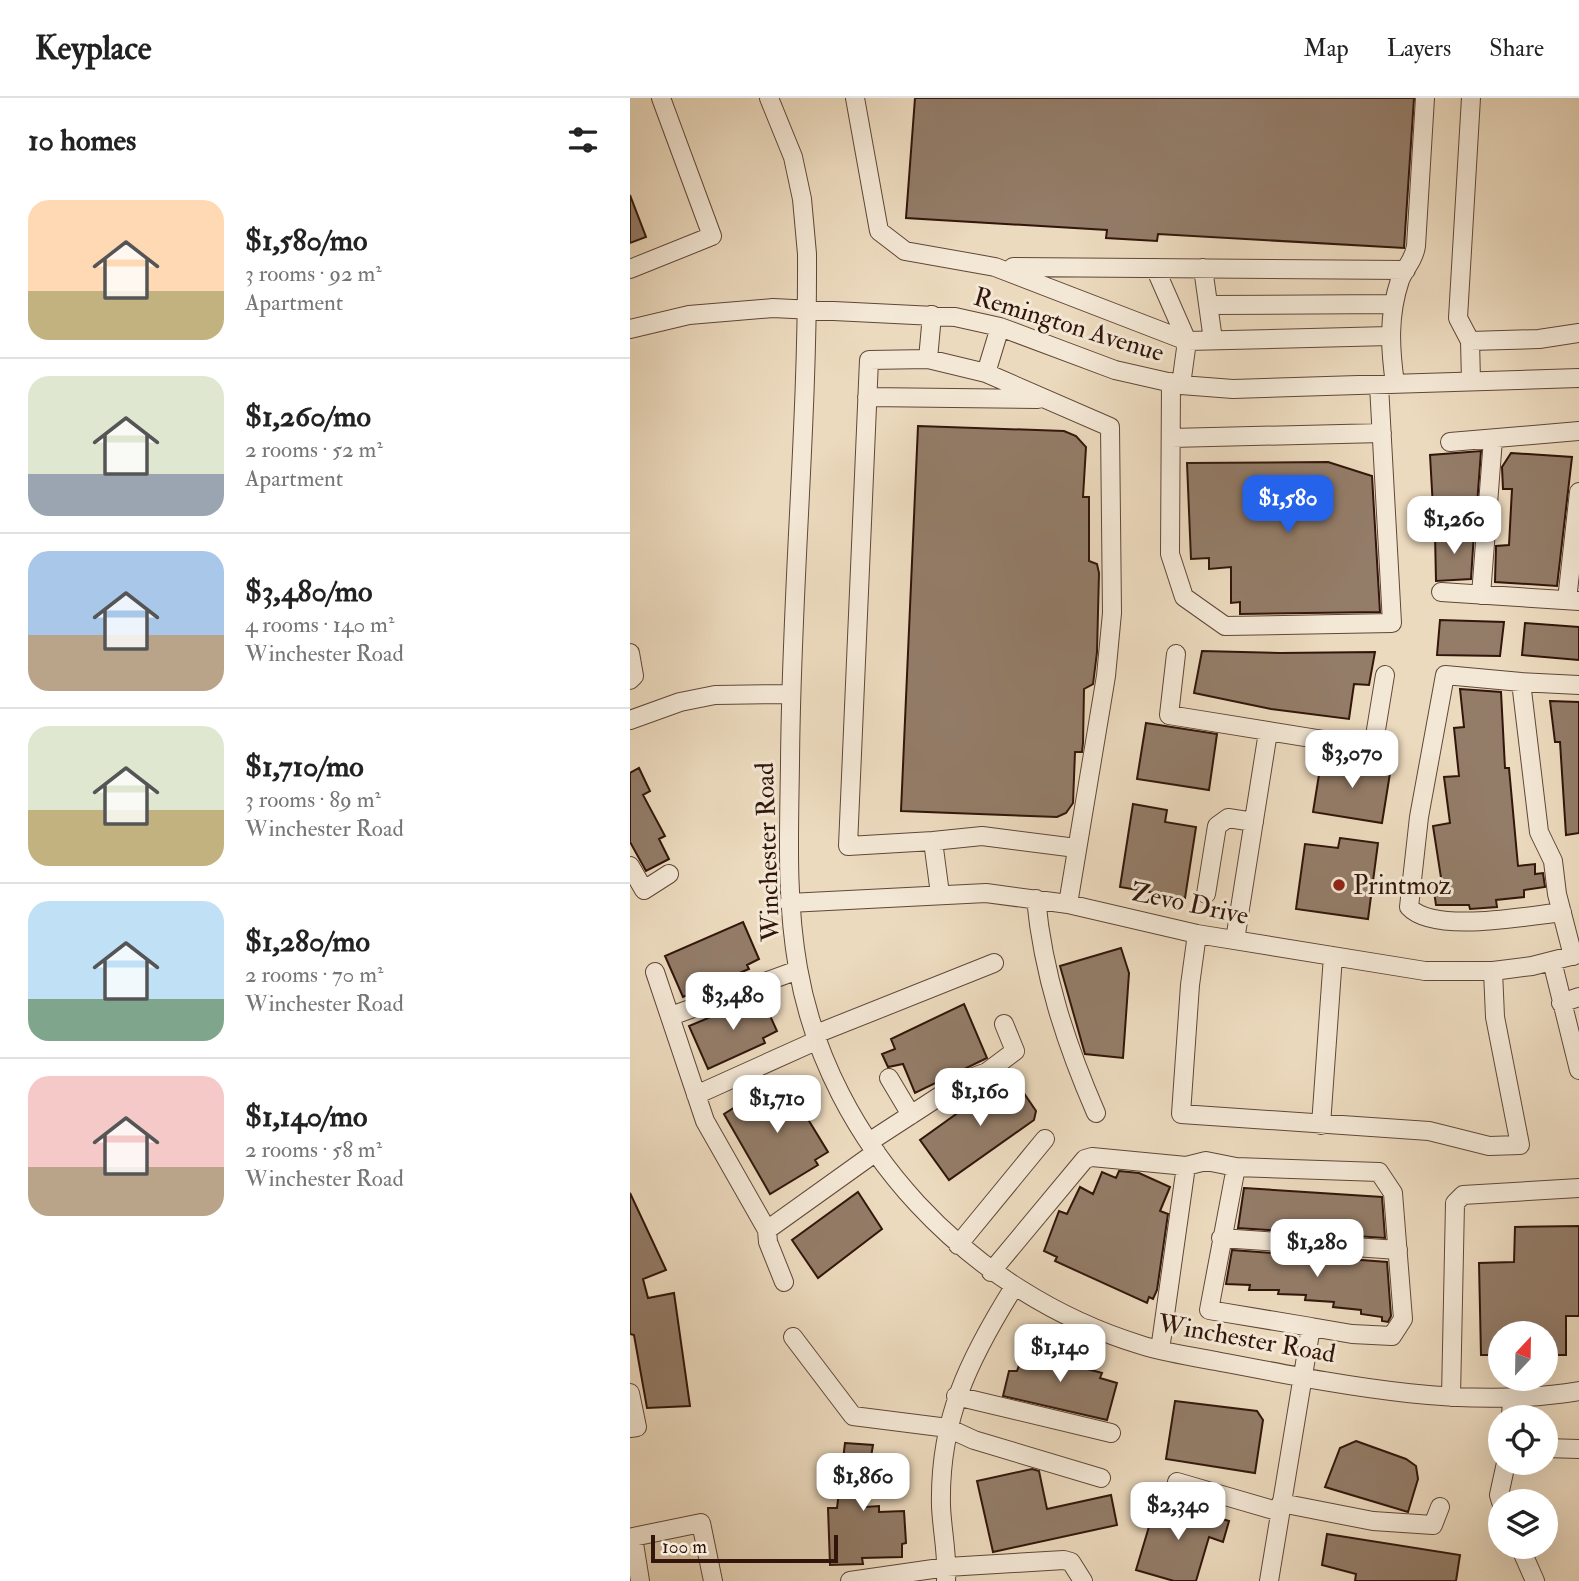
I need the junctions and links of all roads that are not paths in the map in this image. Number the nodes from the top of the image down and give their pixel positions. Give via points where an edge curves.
1 (661, 98) edge
2 (769, 98) edge
3 (855, 98) edge
4 (1425, 98) edge
5 (1471, 98) edge
6 (995, 267) junction
7 (1155, 268) junction
8 (1203, 268) junction
9 (630, 269) edge
10 (1406, 270) junction
11 (1393, 304) junction
12 (1208, 305) junction
13 (807, 308) junction
14 (932, 315) junction
15 (1000, 327) junction
16 (630, 330) edge
17 (1579, 333) edge
18 (1390, 336) junction
19 (1213, 340) junction
20 (1186, 341) junction
21 (1470, 341) junction
22 (928, 359) junction
23 (986, 373) junction
24 (1579, 378) edge
25 (1471, 382) junction
26 (1176, 383) junction
27 (1387, 385) junction
28 (867, 397) junction
29 (1049, 399) junction
30 (1579, 431) edge
31 (1382, 433) junction
32 (1171, 438) junction
33 (1493, 439) junction
34 (1450, 442) dead end
35 (1579, 492) edge
36 (1441, 592) dead end
37 (1481, 595) junction
38 (1573, 601) edge
39 (630, 653) edge
40 (1176, 654) dead end
41 (1385, 675) dead end
42 (630, 680) edge
43 (1521, 682) junction
44 (1579, 685) edge
45 (790, 694) junction
46 (630, 720) edge
47 (1268, 732) junction
48 (1254, 822) junction
49 (933, 841) junction
50 (1076, 848) junction
51 (630, 866) edge
52 (669, 874) dead end
53 (940, 894) junction
54 (1206, 894) dead end
55 (1036, 899) junction
56 (789, 903) junction
57 (1068, 904) junction
58 (1562, 912) junction
59 (1197, 934) junction
60 (1235, 940) junction
61 (1576, 955) edge
62 (1333, 956) junction
63 (1552, 961) junction
64 (994, 963) dead end
65 (798, 970) junction
66 (1493, 971) junction
67 (655, 972) dead end
68 (1579, 997) edge
69 (1561, 1003) junction
70 (671, 1016) junction
71 (1004, 1024) dead end
72 (817, 1037) junction
73 (1579, 1070) edge
74 (890, 1078) dead end
75 (696, 1095) junction
76 (1096, 1113) dead end
77 (911, 1115) junction
78 (1321, 1125) junction
79 (1045, 1139) dead end
80 (872, 1147) junction
81 (1186, 1166) junction
82 (1236, 1167) junction
83 (1579, 1188) edge
84 (767, 1230) junction
85 (1221, 1238) junction
86 (958, 1245) junction
87 (1398, 1250) junction
88 (991, 1272) junction
89 (784, 1282) dead end
90 (1014, 1287) junction
91 (1311, 1327) junction
92 (793, 1337) dead end
93 (1160, 1350) junction
94 (1302, 1377) junction
95 (1579, 1391) edge
96 (630, 1393) edge
97 (956, 1396) junction
98 (1451, 1397) junction
99 (1512, 1398) junction
100 (1512, 1405) edge
101 (630, 1428) edge
102 (948, 1428) junction
103 (1111, 1433) dead end
104 (1558, 1448) edge
105 (1579, 1448) edge
106 (1101, 1478) dead end
107 (1177, 1482) dead end
108 (1280, 1507) junction
109 (1440, 1507) dead end
110 (631, 1530) edge
111 (1525, 1559) edge
112 (636, 1571) edge
113 (947, 1574) edge
114 (713, 1581) edge
115 (850, 1581) edge
116 (1083, 1581) edge
117 (1269, 1581) edge
118 (1535, 1581) edge

1 - 9 street via 712,236
2 - 13 street, Winchester Road via 793,157 802,199
3 - 6 street via 879,231 905,251
4 - 10 street via 1416,246 1414,261
5 - 21 street via 1458,318
6 - 7 street
6 - 20 street
7 - 8 street
7 - 20 street
8 - 10 street
8 - 12 street
10 - 11 street
11 - 12 street
11 - 18 street
12 - 19 street
13 - 14 street, Remington Avenue
13 - 16 street, Remington Avenue via 689,315
13 - 45 street, Winchester Road
14 - 15 street, Remington Avenue
14 - 22 street
15 - 23 street
15 - 26 street, Remington Avenue via 1115,370
17 - 21 street
18 - 19 street
18 - 27 street
19 - 20 street
20 - 26 street
21 - 25 street
22 - 23 street
22 - 28 street via 869,360
23 - 29 street
24 - 25 street, Remington Avenue
25 - 27 street, Remington Avenue
26 - 27 street, Remington Avenue via 1233,389
26 - 32 street
27 - 31 street
28 - 29 street
28 - 49 street via 848,846
29 - 50 street via 1110,427 1112,613 1106,676
30 - 33 street
31 - 32 street
31 - 32 street via 1392,623 1274,626 1225,626 1184,597 1170,554
33 - 34 street
33 - 37 street
35 - 38 street
36 - 37 street
37 - 38 street
39 - 42 street via 634,676
40 - 47 street via 1169,715
41 - 47 street via 1373,748
43 - 44 street
43 - 58 street via 1539,832 1553,861
43 - 58 street via 1445,675 1419,817 1409,907 1418,916 1443,921
45 - 46 street via 715,695
45 - 56 street, Winchester Road
47 - 48 street
48 - 54 street via 1228,818 1217,826
48 - 60 street
49 - 50 street via 982,836
49 - 53 street
50 - 57 street
51 - 52 street via 643,890
53 - 55 street, Zevo Drive
53 - 56 street, Zevo Drive
55 - 57 street, Zevo Drive
55 - 76 street via 1041,949 1073,1059
56 - 65 street, Winchester Road
57 - 59 street, Zevo Drive
58 - 61 street
59 - 60 street, Zevo Drive
59 - 78 street via 1181,1114
60 - 62 street, Zevo Drive
61 - 63 street, Zevo Drive
62 - 66 street, Zevo Drive via 1425,971
62 - 78 street
63 - 66 street, Zevo Drive
63 - 69 street
64 - 72 street
65 - 70 street
65 - 72 street, Winchester Road
66 - 78 street via 1495,1017 1520,1145 1489,1146 1429,1130
67 - 70 street
68 - 69 street
69 - 73 street
70 - 75 street
71 - 77 street via 1015,1051
72 - 75 street
72 - 80 street, Winchester Road
74 - 77 street
75 - 84 street via 705,1121
77 - 80 street
79 - 86 street
80 - 84 street
80 - 86 street, Winchester Road via 920,1208
81 - 82 street via 1206,1161
81 - 88 street via 1085,1159
81 - 93 street
82 - 85 street
82 - 87 street via 1379,1172 1393,1192
83 - 98 street via 1463,1195 1455,1203
84 - 89 street
85 - 87 street
85 - 91 street via 1209,1310
86 - 88 street, Winchester Road
87 - 91 street via 1403,1319 1392,1336
88 - 90 street, Winchester Road
90 - 93 street, Winchester Road via 1107,1333
90 - 97 street via 976,1348
91 - 94 street
92 - 102 street via 853,1416
93 - 94 street, Winchester Road
94 - 98 street, Winchester Road
94 - 108 street
95 - 99 street, Winchester Road
96 - 101 street via 637,1427
97 - 102 street
97 - 103 street
98 - 99 street, Winchester Road
99 - 100 street
102 - 106 street
102 - 113 street via 941,1507
104 - 105 street
107 - 108 street
108 - 109 street via 1433,1525
108 - 117 street
110 - 112 street
110 - 114 street via 701,1523
111 - 118 street
113 - 115 street
113 - 116 street via 1064,1560 1071,1562

